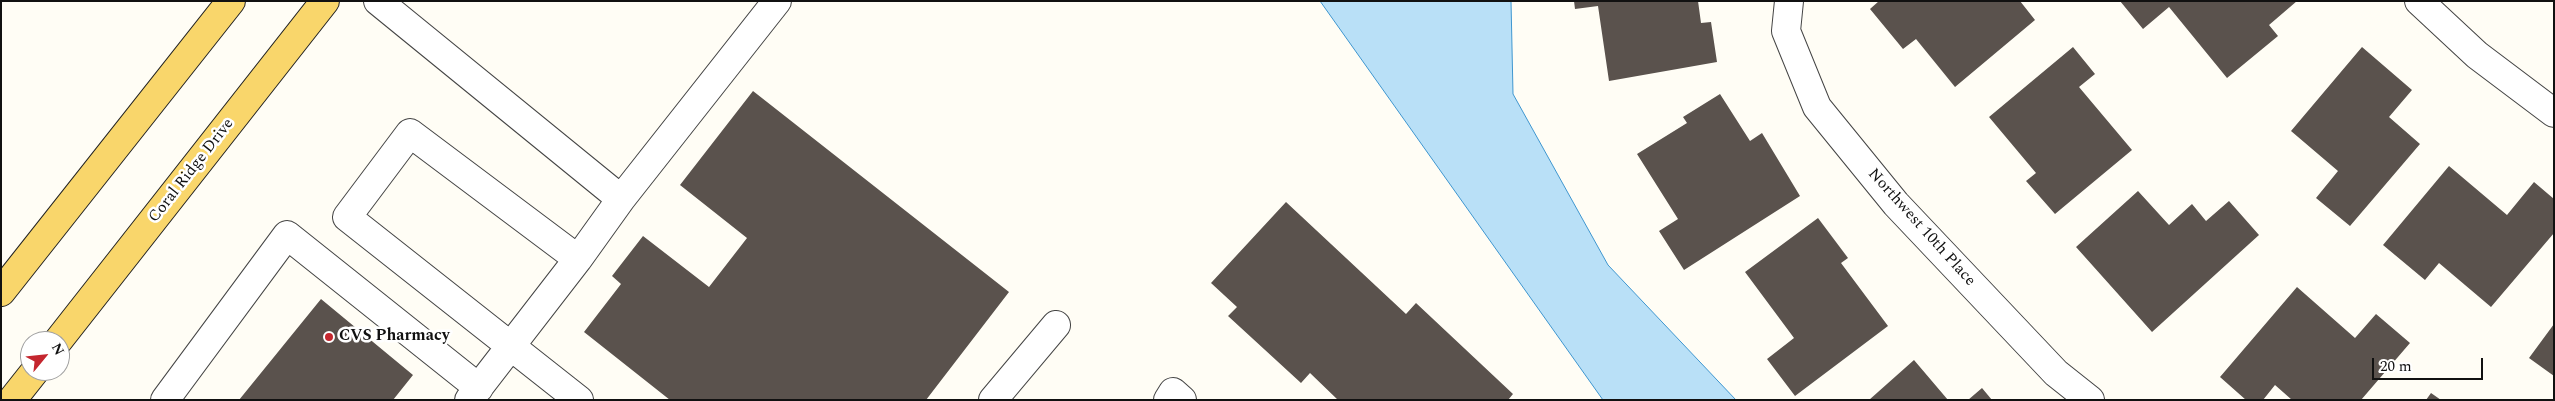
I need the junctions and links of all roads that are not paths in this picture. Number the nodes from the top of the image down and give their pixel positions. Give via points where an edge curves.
1 (231, 1) edge
2 (326, 1) edge
3 (378, 1) edge
4 (777, 1) edge
5 (1789, 1) edge
6 (2419, 1) edge
7 (2554, 113) edge
8 (621, 199) junction
9 (578, 259) junction
10 (1, 292) edge
11 (1056, 325) dead end
12 (66, 331) edge
13 (512, 345) junction
14 (27, 381) edge
15 (474, 394) edge
16 (12, 400) edge
17 (166, 400) edge
18 (579, 400) edge
19 (993, 400) edge
20 (1168, 400) edge
21 (1182, 400) edge
22 (2090, 400) edge

1 - 10 main road
2 - 12 main road, Coral Ridge Drive
3 - 8 street
4 - 8 street
5 - 22 street, Northwest 10th Place via 1786,32 1817,107 1896,204 2056,373
6 - 7 street via 2477,54
8 - 9 street
9 - 13 street
9 - 13 street via 410,133 347,217
11 - 19 street
13 - 15 street
13 - 18 street
14 - 16 main road
15 - 17 street via 287,236
20 - 21 street via 1173,392

